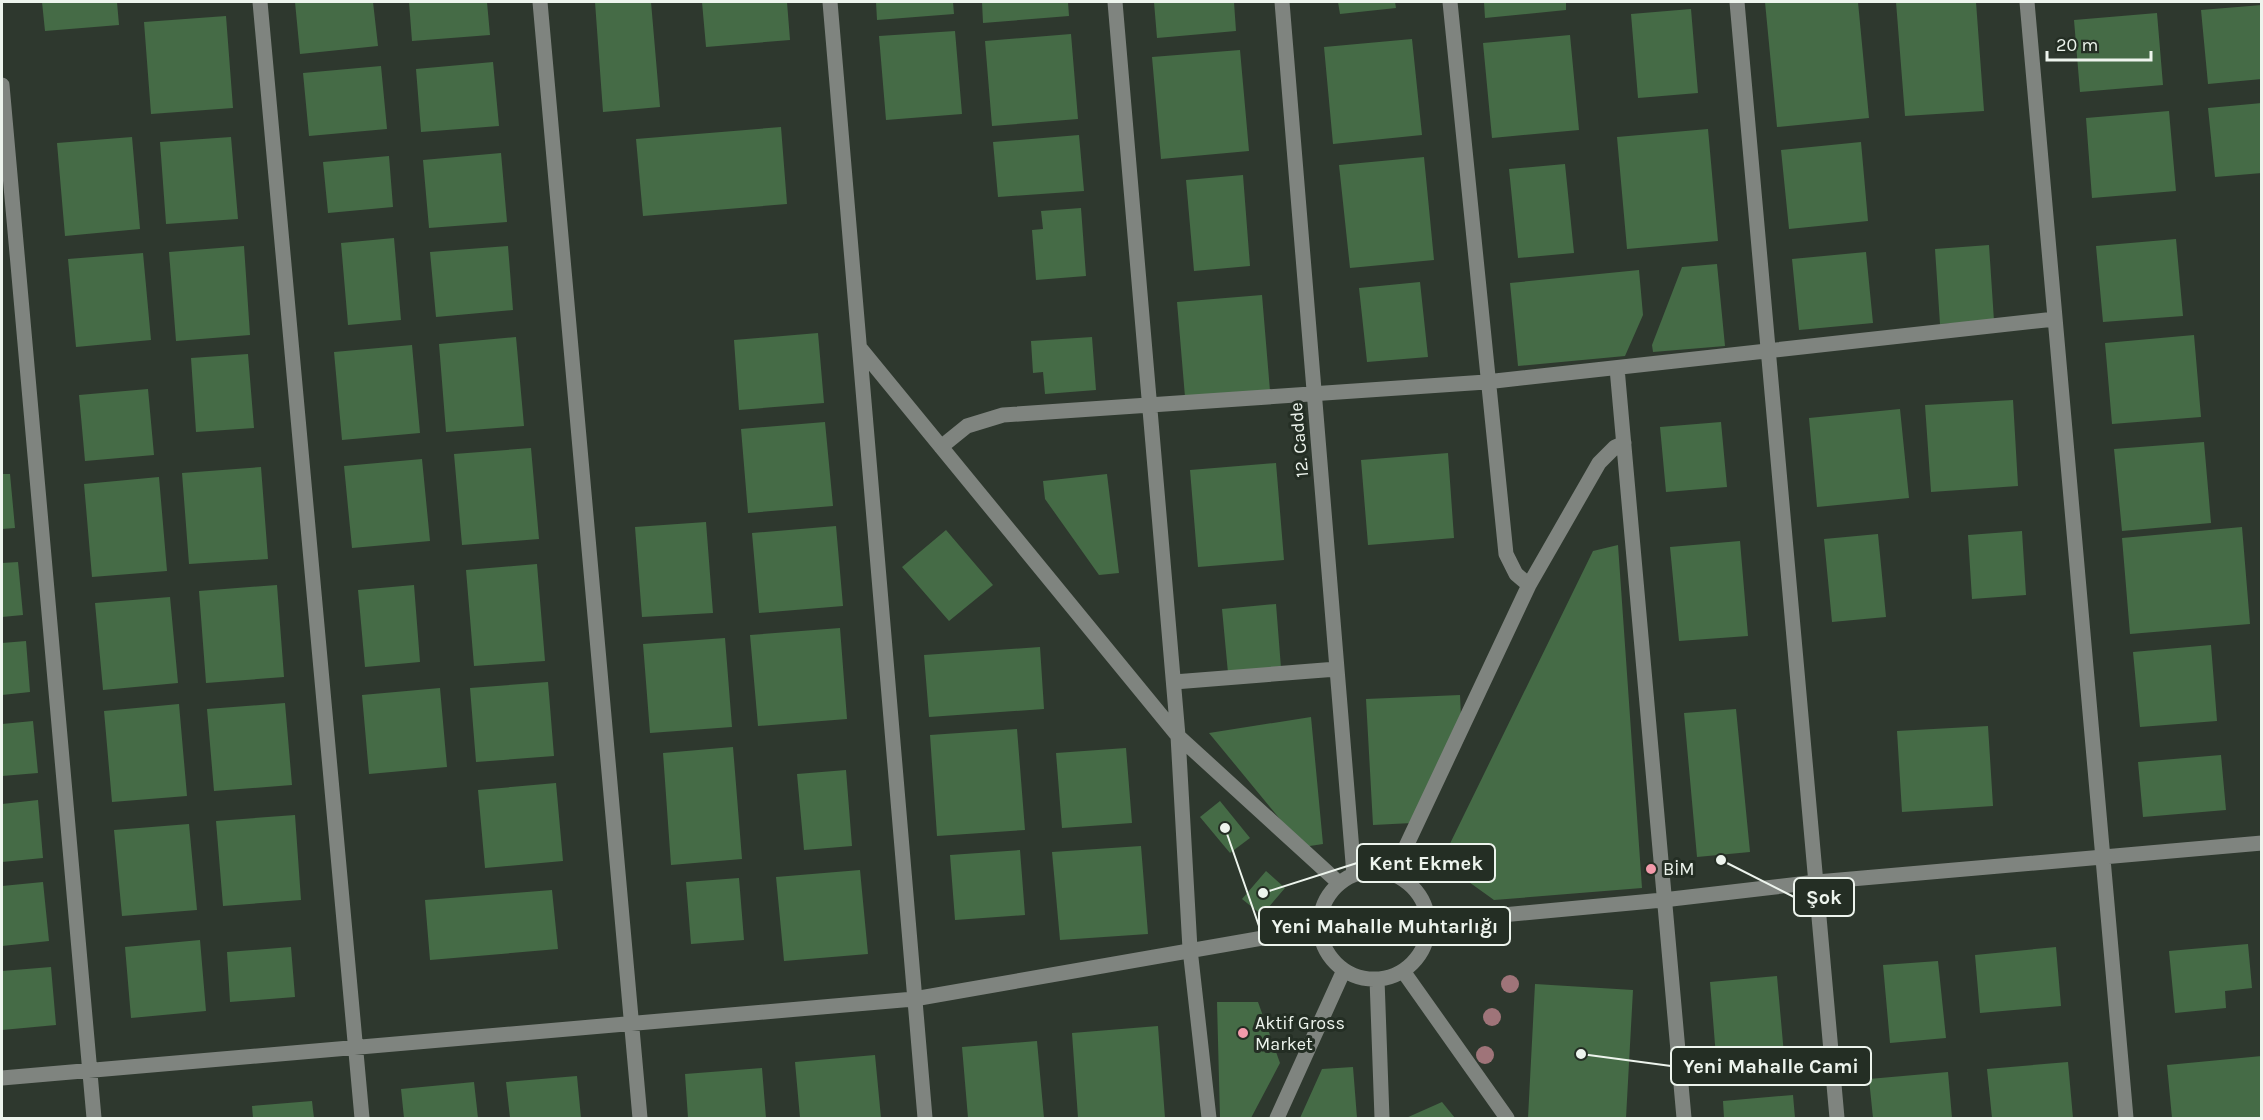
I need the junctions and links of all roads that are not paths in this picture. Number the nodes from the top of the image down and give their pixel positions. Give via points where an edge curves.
1 (260, 2) edge
2 (540, 2) edge
3 (830, 2) edge
4 (1115, 2) edge
5 (1282, 2) edge
6 (1450, 2) edge
7 (1737, 2) edge
8 (2027, 2) edge
9 (2, 85) edge
10 (2055, 319) junction
11 (859, 348) junction
12 (1769, 351) junction
13 (1617, 368) junction
14 (1486, 382) junction
15 (1314, 392) junction
16 (1149, 404) junction
17 (1624, 443) junction
18 (941, 447) junction
19 (1529, 585) junction
20 (1337, 669) junction
21 (1174, 682) junction
22 (1178, 736) junction
23 (2262, 843) edge
24 (2104, 857) junction
25 (1393, 874) junction
26 (1354, 875) junction
27 (1817, 882) junction
28 (1339, 883) junction
29 (1663, 900) junction
30 (1428, 922) junction
31 (1320, 928) junction
32 (1190, 949) junction
33 (1344, 970) junction
34 (1403, 970) junction
35 (1377, 979) junction
36 (914, 999) junction
37 (632, 1024) junction
38 (356, 1048) junction
39 (90, 1071) junction
40 (2, 1078) edge
41 (94, 1119) edge
42 (362, 1119) edge
43 (640, 1119) edge
44 (925, 1119) edge
45 (1209, 1119) edge
46 (1277, 1119) edge
47 (1382, 1119) edge
48 (1507, 1119) edge
49 (1684, 1119) edge
50 (1837, 1119) edge
51 (2126, 1119) edge

1 - 38 street
2 - 37 street
3 - 11 street
4 - 16 street
5 - 15 street, 12. Cadde
6 - 14 street
7 - 12 street
8 - 10 street
9 - 39 street
10 - 12 street
10 - 24 street
11 - 18 street
11 - 36 street
12 - 13 street
12 - 27 street
13 - 14 street
13 - 17 street
14 - 15 street
14 - 19 street via 1506,554 1516,574
15 - 16 street
15 - 20 street, 12. Cadde
16 - 18 street via 985,419 967,426
16 - 21 street
17 - 19 street via 1599,463
17 - 29 street
18 - 22 street
19 - 25 street
20 - 21 street
20 - 26 street, 12. Cadde
21 - 22 street
22 - 28 street
22 - 32 street
23 - 24 street
24 - 27 street
24 - 51 street
25 - 26 street via 1366,871
25 - 30 street via 1418,893
26 - 28 street
27 - 29 street
27 - 50 street
28 - 31 street via 1321,911
29 - 30 street
29 - 49 street
30 - 34 street via 1422,949
31 - 32 street
31 - 33 street via 1323,944
32 - 36 street
32 - 45 street
33 - 35 street
33 - 46 street
34 - 35 street
34 - 48 street
35 - 47 street
36 - 37 street
36 - 44 street
37 - 38 street
37 - 43 street
38 - 39 street
38 - 42 street
39 - 40 street
39 - 41 street

